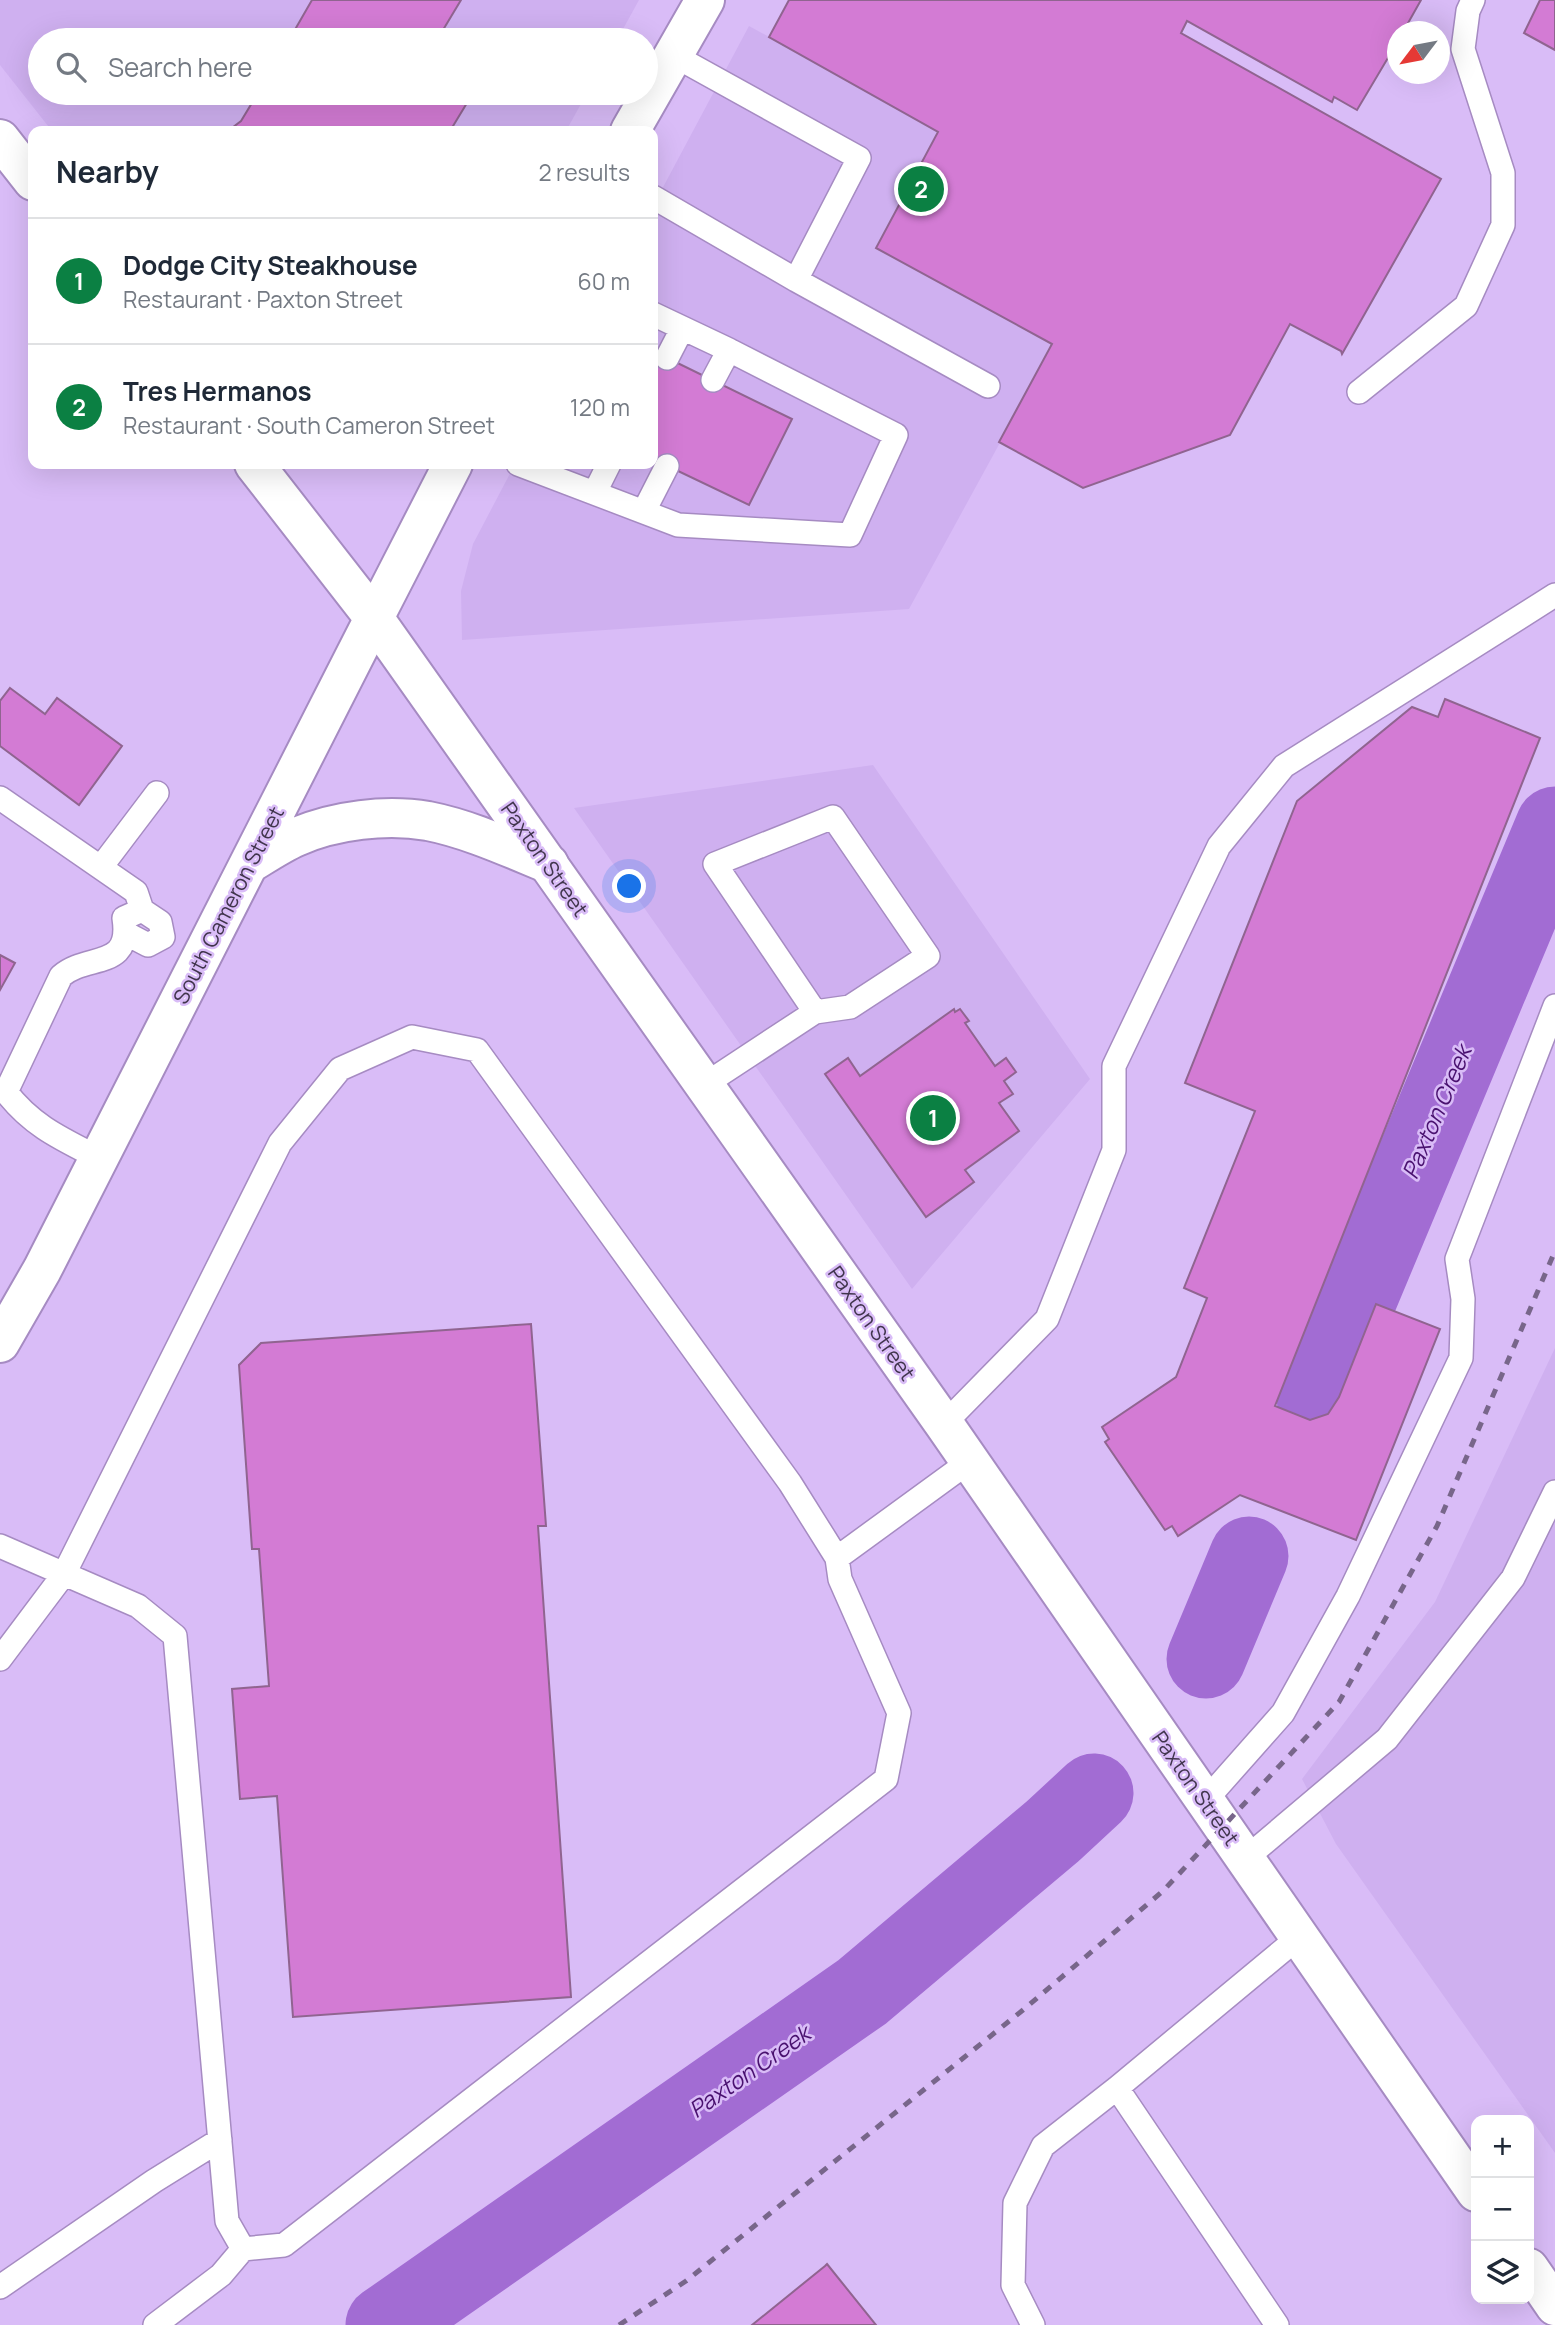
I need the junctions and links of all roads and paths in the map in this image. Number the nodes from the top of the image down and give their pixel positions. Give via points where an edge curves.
1 (705, 0) edge
2 (1473, 0) edge
3 (673, 55) junction
4 (658, 82) edge
5 (645, 105) edge
6 (633, 126) edge
7 (0, 139) edge
8 (28, 175) edge
9 (658, 200) edge
10 (796, 280) junction
11 (658, 316) edge
12 (682, 328) junction
13 (729, 350) junction
14 (667, 358) dead end
15 (713, 380) dead end
16 (988, 386) dead end
17 (1359, 392) dead end
18 (667, 466) dead end
19 (258, 469) edge
20 (450, 469) edge
21 (606, 469) edge
22 (560, 471) edge
23 (594, 492) junction
24 (643, 512) junction
25 (1555, 596) edge
26 (374, 618) junction
27 (157, 793) dead end
28 (0, 797) edge
29 (249, 864) junction
30 (549, 864) junction
31 (101, 867) junction
32 (142, 910) junction
33 (127, 934) junction
34 (163, 937) junction
35 (202, 957) junction
36 (1555, 1006) edge
37 (815, 1012) junction
38 (704, 1085) junction
39 (3, 1093) edge
40 (99, 1158) junction
41 (0, 1343) edge
42 (944, 1424) junction
43 (970, 1461) junction
44 (1555, 1492) edge
45 (0, 1546) edge
46 (837, 1558) junction
47 (64, 1574) junction
48 (0, 1659) edge
49 (1205, 1801) junction
50 (1245, 1859) junction
51 (1299, 1937) junction
52 (1117, 2088) junction
53 (220, 2140) junction
54 (1471, 2185) edge
55 (243, 2249) junction
56 (0, 2287) edge
57 (155, 2325) edge
58 (1033, 2325) edge
59 (1277, 2325) edge

1 - 3 main road
2 - 17 lane via 1463,49 1503,173 1503,225 1466,306
3 - 4 main road
3 - 10 lane via 859,158
5 - 6 main road
7 - 8 main road
9 - 10 lane
10 - 16 lane
11 - 12 lane
12 - 13 lane
12 - 14 lane
13 - 15 lane
13 - 24 lane via 896,435 850,535 678,525
18 - 24 lane
19 - 26 main road, Paxton Street
20 - 26 main road, South Cameron Street
21 - 23 lane
22 - 23 lane
23 - 24 lane
25 - 42 lane via 1284,766 1219,846 1114,1066 1114,1150 1046,1319
26 - 29 main road, South Cameron Street
26 - 30 main road, Paxton Street
27 - 31 lane
28 - 31 lane
29 - 30 main road via 296,837 336,824 381,818 427,821
29 - 35 main road, South Cameron Street
30 - 38 main road, Paxton Street
31 - 32 lane via 136,892
32 - 33 lane via 124,918
32 - 34 lane via 160,922
33 - 34 lane via 148,945
33 - 39 lane via 112,956 71,967 61,976
34 - 35 lane
35 - 40 main road, South Cameron Street
36 - 49 lane via 1457,1259 1461,1358 1348,1596 1283,1713
37 - 37 lane via 850,1007 928,956 833,817 715,864
37 - 38 lane
38 - 42 main road, Paxton Street
39 - 40 lane via 46,1131
40 - 41 main road, South Cameron Street
42 - 43 main road, Paxton Street
43 - 46 lane
43 - 49 main road, Paxton Street
44 - 50 lane via 1513,1578 1387,1739
45 - 47 lane
46 - 47 lane via 790,1483 477,1050 412,1037 340,1069 280,1143
46 - 55 lane via 841,1579 899,1713 886,1779 284,2245
47 - 48 lane
47 - 53 lane via 138,1606 175,1636
49 - 50 main road, Paxton Street
50 - 51 main road, Paxton Street
51 - 52 lane
51 - 54 main road, Paxton Street
52 - 58 lane via 1043,2146 1015,2203 1013,2285
52 - 59 lane
53 - 55 lane via 227,2221
53 - 56 lane
55 - 57 lane via 221,2275

